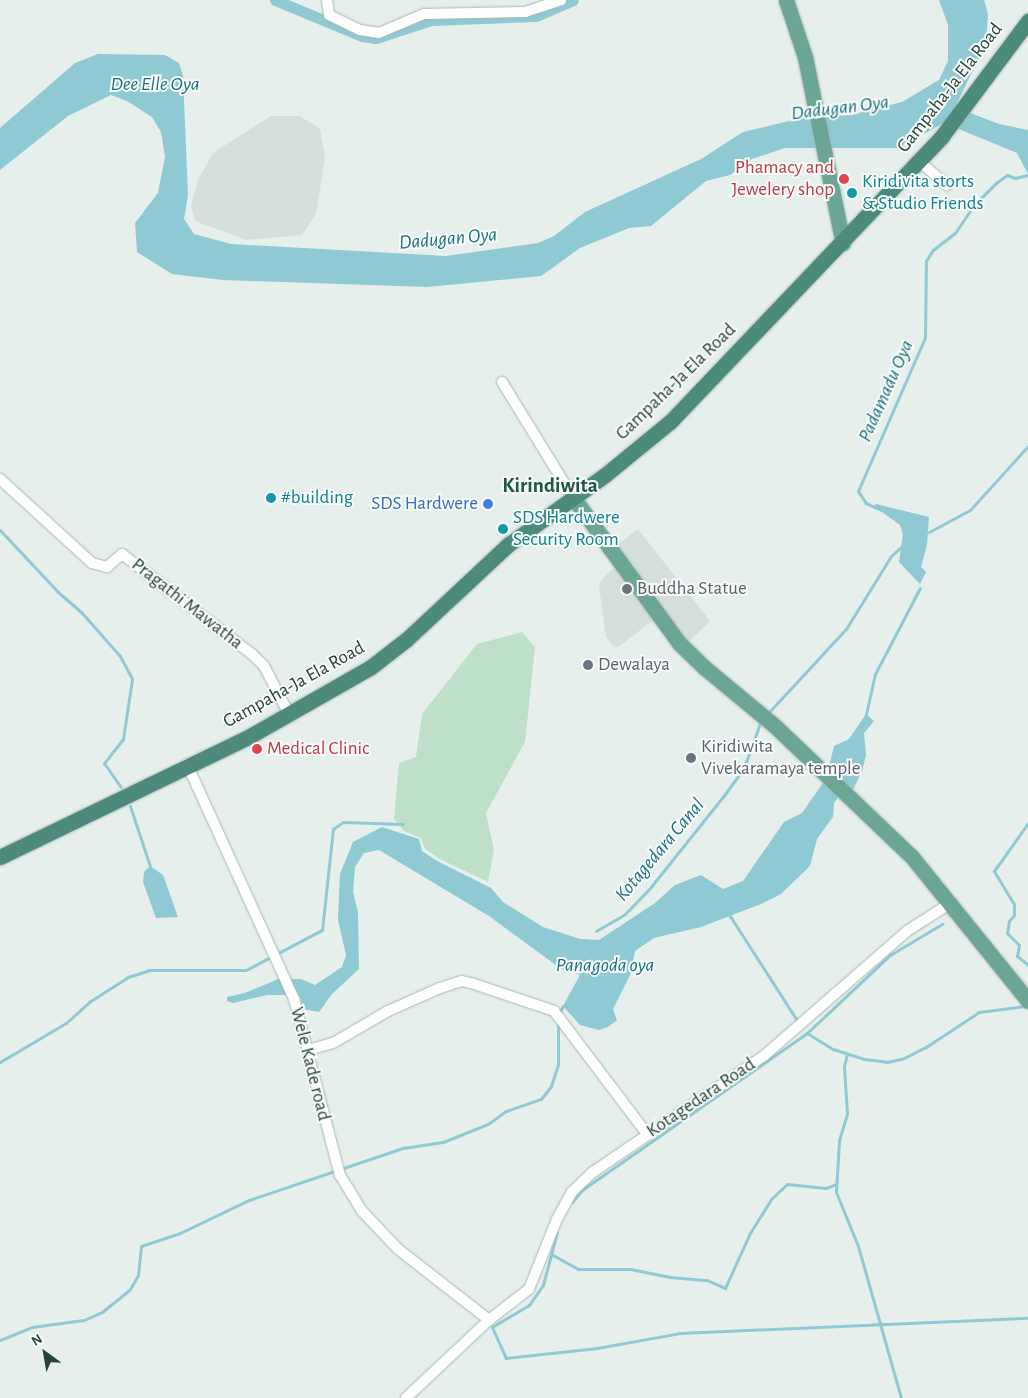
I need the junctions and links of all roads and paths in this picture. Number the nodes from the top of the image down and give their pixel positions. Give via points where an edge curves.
1 (327, 0) edge
2 (560, 0) edge
3 (786, 0) edge
4 (1028, 21) edge
5 (918, 161) junction
6 (947, 186) dead end
7 (843, 243) junction
8 (502, 382) dead end
9 (0, 479) edge
10 (572, 496) junction
11 (289, 714) junction
12 (187, 764) junction
13 (0, 858) edge
14 (951, 903) junction
15 (1028, 1001) edge
16 (308, 1050) junction
17 (647, 1134) junction
18 (489, 1320) junction
19 (406, 1398) edge

1 - 2 street via 330,14 360,30 379,33 424,14 525,12
3 - 7 main road via 806,57
4 - 5 highway, Gampaha-Ja Ela Road via 947,130
5 - 6 street
5 - 7 highway, Gampaha-Ja Ela Road
7 - 10 highway, Gampaha-Ja Ela Road via 657,434
8 - 10 street
9 - 11 street, Pragathi Mawatha via 92,563 106,568 122,554 253,655 264,666
10 - 11 highway, Gampaha-Ja Ela Road via 510,544 407,639 374,665
10 - 14 main road via 679,643 849,796 912,858
11 - 12 highway, Gampaha-Ja Ela Road
12 - 13 highway, Gampaha-Ja Ela Road
12 - 16 street, Wele Kade road via 247,901 286,979
14 - 15 main road
14 - 17 street, Kotagedara Road via 907,931 765,1054
16 - 17 street via 333,1044 409,1001 462,981 554,1011
16 - 18 street, Wele Kade road via 337,1170 362,1211 398,1248
17 - 18 street, Kotagedara Road via 593,1172 572,1192 557,1219 529,1289
18 - 19 street, Kotagedara Road

